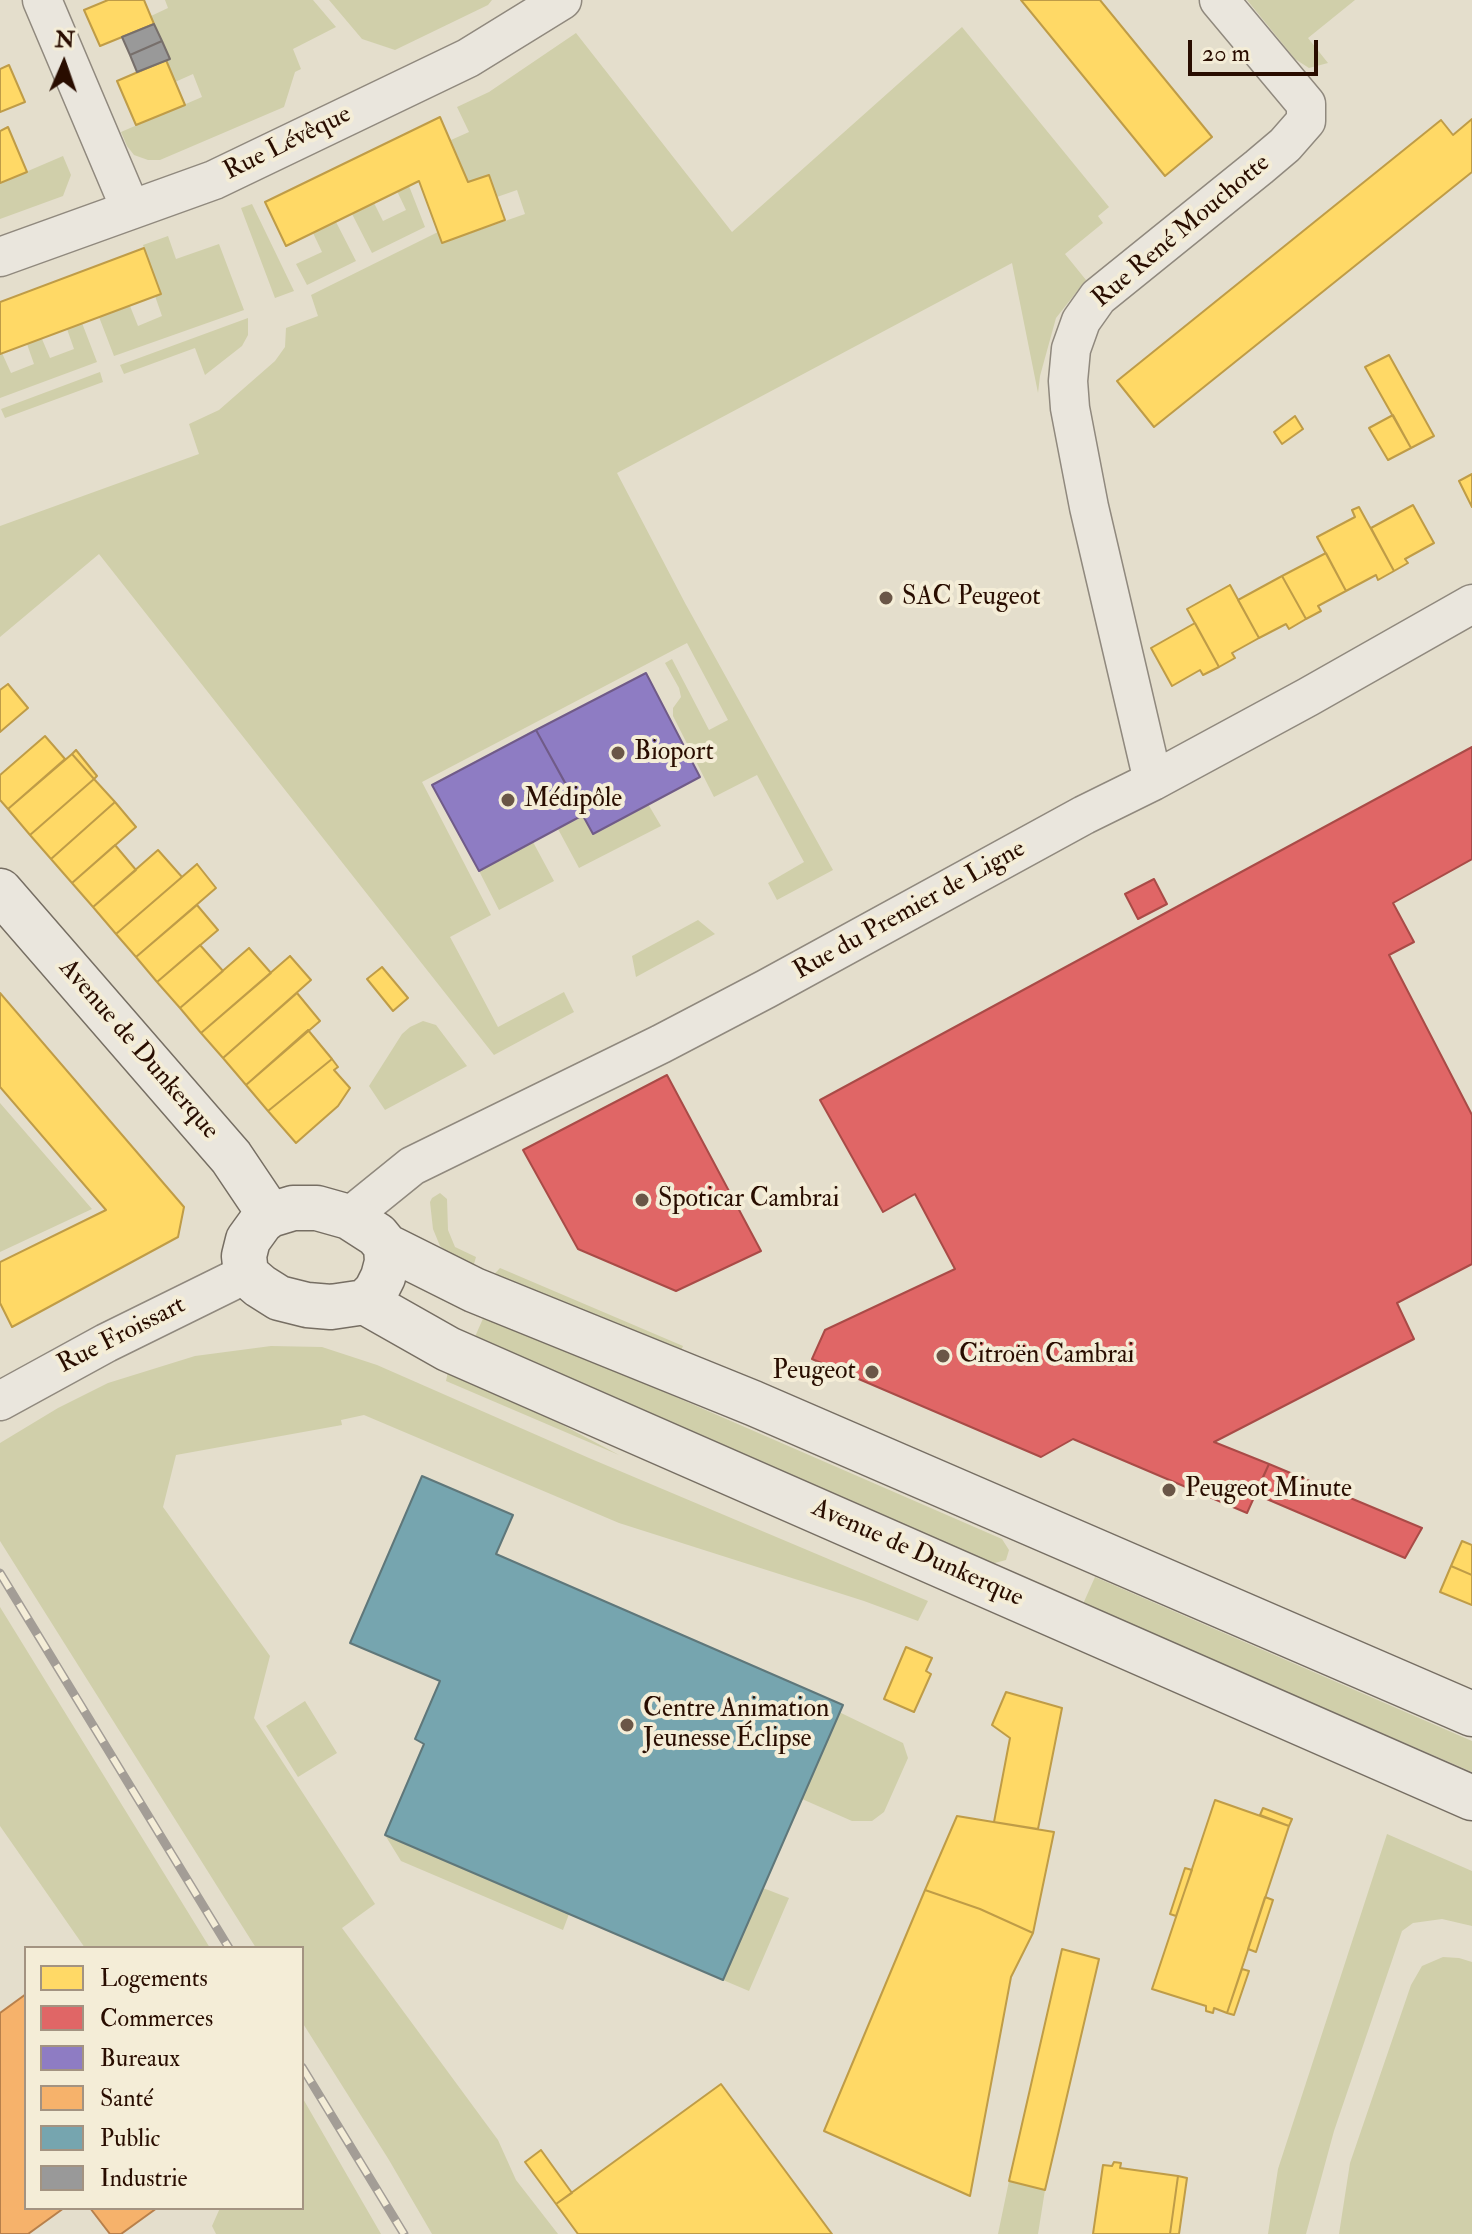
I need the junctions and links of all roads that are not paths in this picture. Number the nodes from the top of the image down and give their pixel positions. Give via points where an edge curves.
1 (42, 0) edge
2 (1219, 0) edge
3 (555, 2) edge
4 (131, 210) junction
5 (0, 257) edge
6 (1472, 604) edge
7 (1153, 781) junction
8 (0, 891) edge
9 (270, 1215) junction
10 (349, 1217) junction
11 (386, 1246) junction
12 (246, 1274) junction
13 (365, 1302) junction
14 (0, 1401) edge
15 (1472, 1714) edge
16 (1472, 1798) edge

1 - 4 street
2 - 7 street, Rue René Mouchotte via 1306,104 1306,121 1259,167 1098,297 1081,321 1071,349 1068,381 1089,507
3 - 4 street, Rue Lévêque via 442,71 214,180
4 - 5 street, Rue Lévêque
6 - 7 street, Rue du Premier de Ligne
7 - 10 street, Rue du Premier de Ligne via 711,1018 412,1166
8 - 9 main road, Avenue de Dunkerque via 231,1157
9 - 10 main road via 317,1208
9 - 12 main road via 248,1240
10 - 11 main road
11 - 13 main road via 383,1277
11 - 15 main road via 474,1290 753,1403
12 - 13 main road via 279,1298 307,1305
12 - 14 street, Rue Froissart
13 - 16 main road, Avenue de Dunkerque via 448,1349

